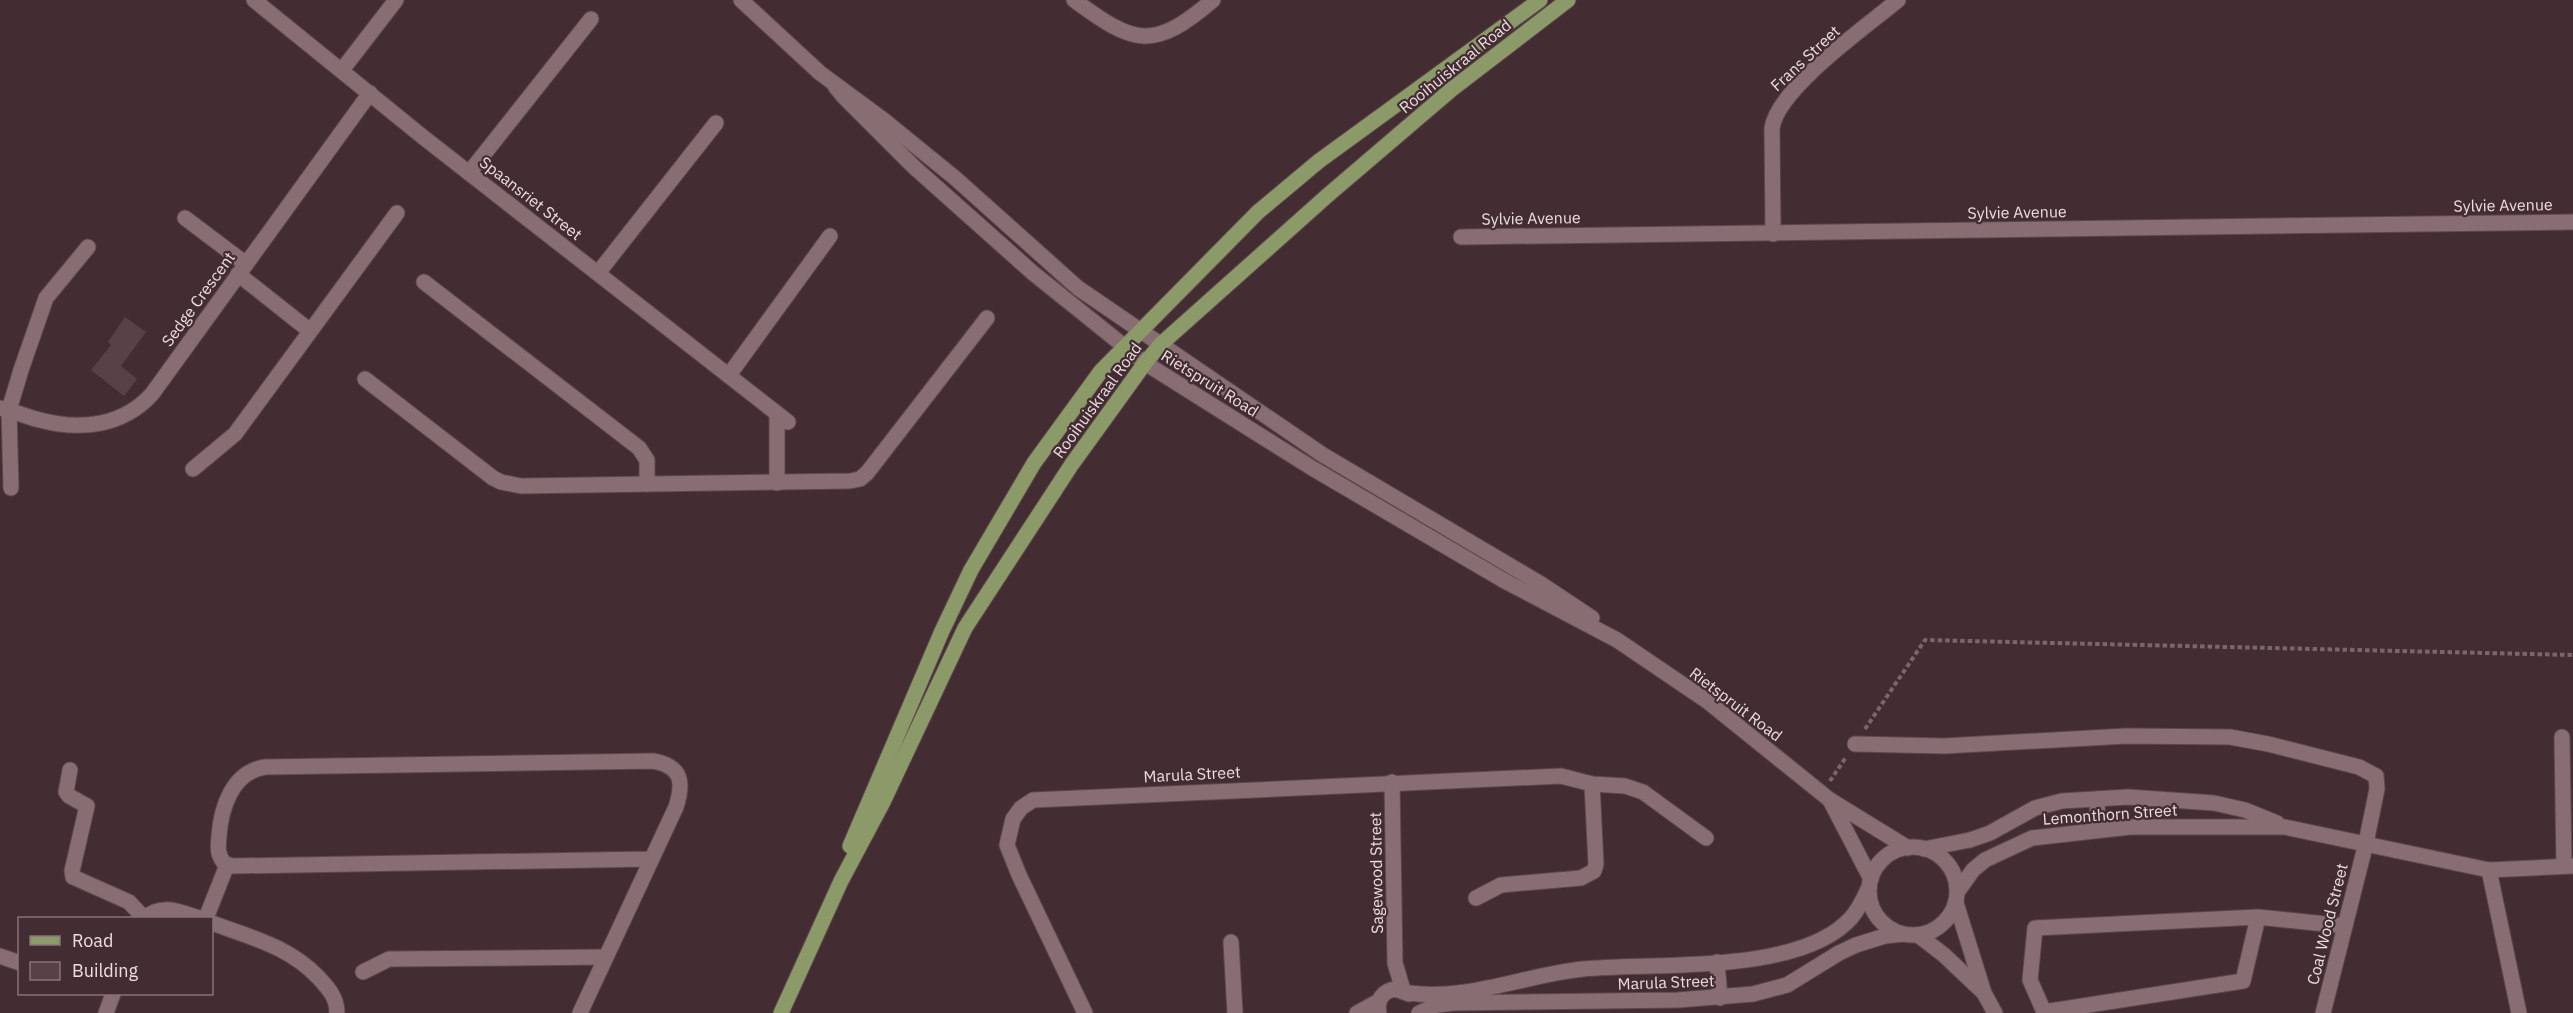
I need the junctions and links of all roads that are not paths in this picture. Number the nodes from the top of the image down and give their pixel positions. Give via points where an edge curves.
1 (254, 0) edge
2 (396, 0) edge
3 (741, 0) edge
4 (1074, 0) edge
5 (1213, 0) edge
6 (1540, 0) edge
7 (1568, 0) edge
8 (1898, 0) edge
9 (591, 19) dead end
10 (342, 70) junction
11 (835, 86) junction
12 (370, 93) junction
13 (716, 123) dead end
14 (469, 172) junction
15 (397, 213) dead end
16 (185, 219) dead end
17 (2573, 222) edge
18 (1773, 234) junction
19 (830, 236) dead end
20 (1461, 237) dead end
21 (88, 247) dead end
22 (242, 269) junction
23 (598, 273) junction
24 (424, 282) dead end
25 (987, 318) dead end
26 (1140, 330) junction
27 (310, 331) junction
28 (1161, 344) junction
29 (1124, 346) junction
30 (1145, 363) junction
31 (729, 375) junction
32 (365, 379) dead end
33 (4, 409) edge
34 (193, 469) dead end
35 (777, 483) junction
36 (647, 484) junction
37 (11, 488) dead end
38 (1617, 640) junction
39 (2562, 737) dead end
40 (1855, 744) road end
41 (70, 770) dead end
42 (1392, 782) junction
43 (1592, 784) junction
44 (1826, 797) junction
45 (2097, 799) junction
46 (2285, 827) junction
47 (2098, 830) junction
48 (1706, 838) dead end
49 (2366, 843) junction
50 (1908, 848) junction
51 (1924, 849) junction
52 (650, 859) junction
53 (227, 865) junction
54 (2568, 866) edge
55 (2489, 870) junction
56 (842, 880) junction
57 (1870, 883) junction
58 (1957, 897) junction
59 (1476, 898) dead end
60 (144, 917) edge
61 (146, 917) edge
62 (196, 917) edge
63 (206, 917) edge
64 (2258, 917) junction
65 (213, 923) edge
66 (2345, 926) junction
67 (1910, 935) junction
68 (1231, 942) dead end
69 (0, 956) edge
70 (606, 957) junction
71 (18, 962) edge
72 (1717, 962) junction
73 (1395, 963) junction
74 (363, 972) dead end
75 (1406, 992) junction
76 (1984, 993) junction
77 (110, 995) edge
78 (1720, 998) junction
79 (1381, 1002) edge
80 (106, 1013) edge
81 (337, 1013) edge
82 (580, 1013) edge
83 (781, 1013) edge
84 (1085, 1013) edge
85 (1235, 1013) edge
86 (1357, 1013) edge
87 (1414, 1013) edge
88 (1419, 1013) edge
89 (1995, 1013) edge
90 (2323, 1013) edge
91 (2518, 1013) edge

1 - 10 street, Spaansriet Street
2 - 10 street
3 - 11 street, Rietspruit Road
4 - 5 street via 1128,34 1150,37 1173,30
6 - 26 main road, Rooihuiskraal Road via 1319,161 1258,212
7 - 28 main road, Rooihuiskraal Road via 1452,89
8 - 18 street, Frans Street via 1811,73 1775,114
9 - 14 street
10 - 12 street, Spaansriet Street
11 - 26 street, Rietspruit Road via 947,171 1078,288
11 - 29 street, Rietspruit Road via 914,167 1033,273
12 - 14 street, Spaansriet Street
12 - 22 street, Sedge Crescent
13 - 23 street
14 - 23 street, Spaansriet Street
15 - 27 street
16 - 22 street
17 - 18 street, Sylvie Avenue
18 - 20 street, Sylvie Avenue
19 - 31 street
21 - 33 street via 44,302
22 - 27 street
22 - 33 street, Sedge Crescent via 152,394 130,413 102,423 71,425
23 - 31 street, Spaansriet Street
24 - 36 street via 639,448 647,460
25 - 35 street via 860,479
26 - 28 street, Rietspruit Road
26 - 29 main road, Rooihuiskraal Road
27 - 34 street via 235,434
28 - 30 main road, Rooihuiskraal Road
28 - 38 street, Rietspruit Road via 1323,455 1541,584 1587,614
29 - 30 street, Rietspruit Road
29 - 56 main road, Rooihuiskraal Road via 1034,463 971,570 863,814 847,854
30 - 38 street, Rietspruit Road via 1312,468 1503,580
30 - 56 main road, Rooihuiskraal Road via 1072,464 965,628
31 - 35 street, Spaansriet Street via 782,418
32 - 36 street via 501,482 521,486
33 - 37 street
35 - 36 street
38 - 44 street, Rietspruit Road via 1707,701
39 - 54 street
40 - 49 street, Coal Wood Street via 1944,746 2114,737 2230,737 2268,744 2359,767 2376,776
41 - 60 street via 66,792 87,806 73,877 132,904
42 - 43 street, Marula Street via 1561,776
42 - 73 street, Sagewood Street
42 - 84 street, Marula Street via 1041,799 1021,808 1009,826 1007,845
43 - 48 street, Marula Street via 1625,786 1643,792
43 - 59 street via 1594,871 1581,878 1501,885
44 - 50 street, Rietspruit Road
44 - 57 street, Rietspruit Road
45 - 46 street, Lemonthorn Street via 2128,797 2214,803 2245,810
45 - 47 street
45 - 51 street, Lemonthorn Street via 2048,804 1970,840
46 - 47 street, Lemonthorn Street
46 - 49 street, Lemonthorn Street
47 - 58 street, Lemonthorn Street via 2042,836 2009,847 1973,870
49 - 55 street, Lemonthorn Street
49 - 66 street, Coal Wood Street
50 - 51 street
50 - 57 street via 1886,857
51 - 58 street via 1948,865
52 - 53 street
52 - 53 street via 676,807 681,785 674,768 652,761 259,768 242,778 221,812 218,852
52 - 70 street
53 - 63 street
54 - 55 street, Lemonthorn Street
55 - 91 street
56 - 83 main road, Rooihuiskraal Road
57 - 67 street via 1869,896 1875,913 1887,926
57 - 72 street, Marula Street via 1850,919 1817,942 1772,956
58 - 67 street via 1942,925
58 - 76 street
61 - 62 street via 169,909
64 - 64 street via 2243,981 2044,1012 2030,980 2036,928
64 - 66 street
65 - 81 street via 294,955 327,987
66 - 90 street, Coal Wood Street
67 - 76 street via 1944,955
67 - 78 street, Marula Street via 1885,936 1856,945 1769,992
68 - 85 street
69 - 71 street
70 - 74 street via 389,959
70 - 82 street
72 - 75 street, Marula Street via 1583,969 1452,995
72 - 78 street
73 - 75 street, Sagewood Street
73 - 79 street, Sagewood Street
75 - 79 street, Marula Street via 1395,989
75 - 87 street, Sagewood Street via 1414,1000
76 - 89 street
77 - 80 street
78 - 88 street, Marula Street via 1454,1003
79 - 86 street

